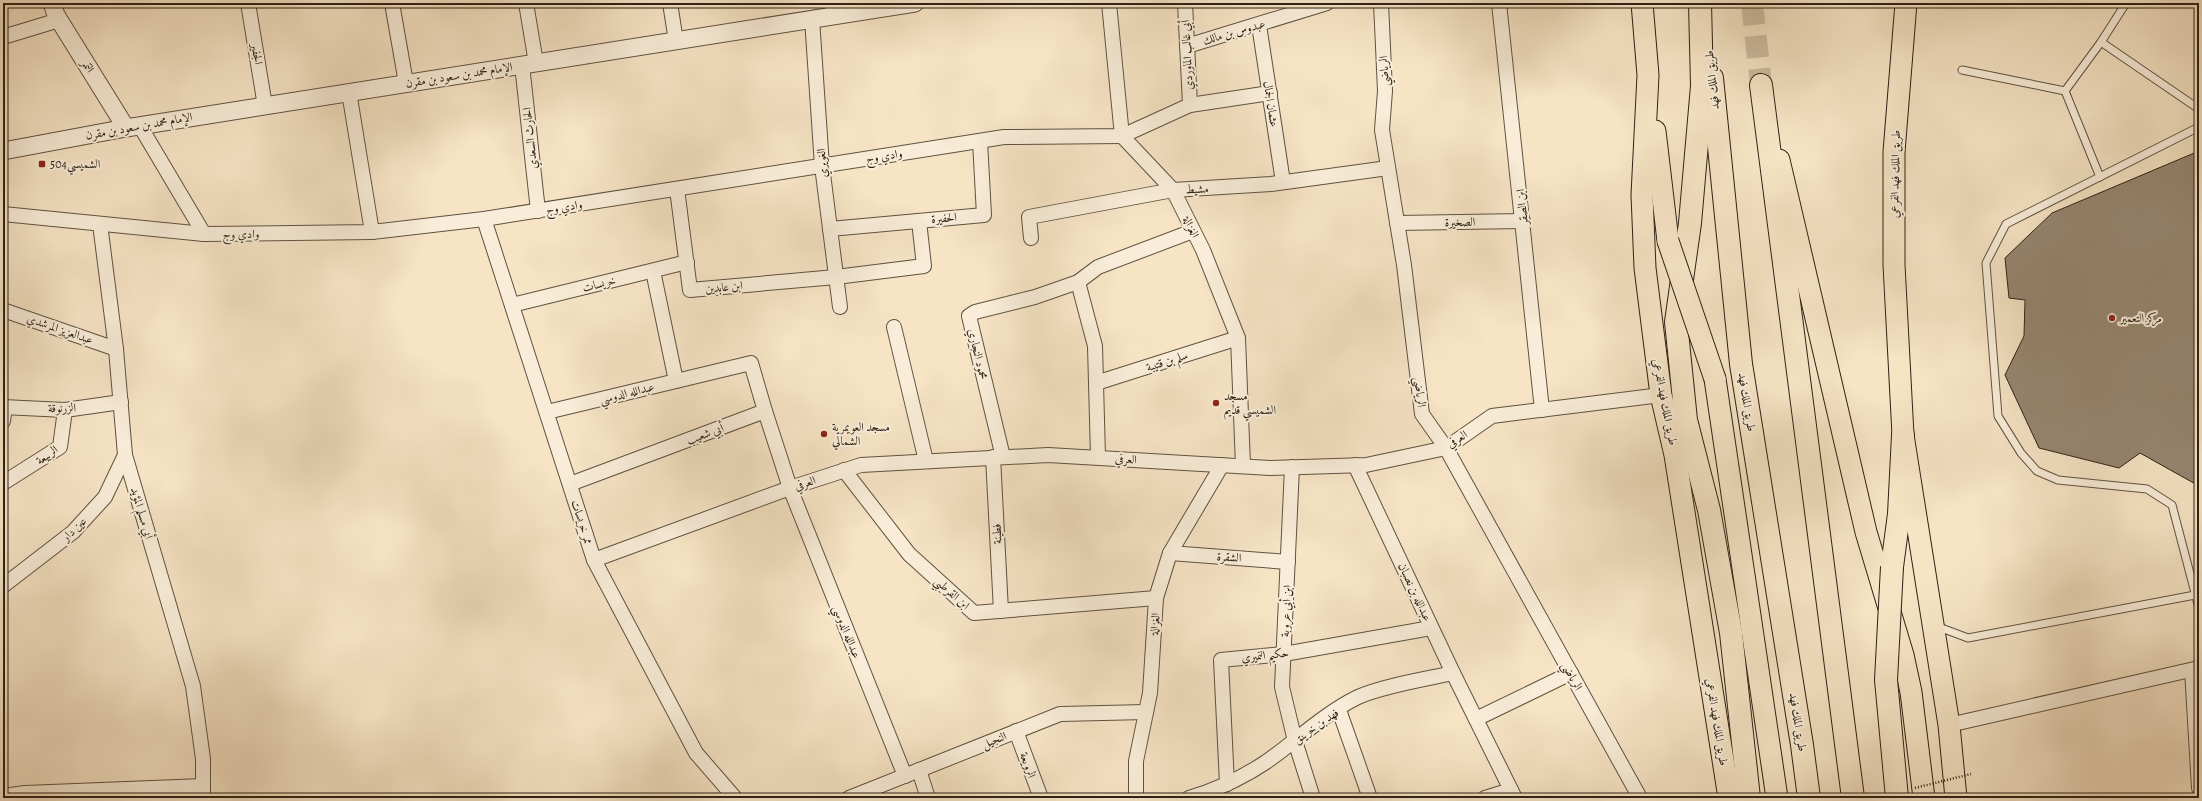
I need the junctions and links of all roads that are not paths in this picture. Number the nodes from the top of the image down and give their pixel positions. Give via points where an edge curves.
1 (52, 3) edge
2 (248, 3) edge
3 (392, 3) edge
4 (526, 3) edge
5 (670, 3) edge
6 (915, 3) edge
7 (1109, 3) edge
8 (1185, 3) edge
9 (1326, 3) edge
10 (1381, 3) edge
11 (1499, 3) edge
12 (1642, 3) edge
13 (1700, 3) edge
14 (1704, 3) edge
15 (1906, 3) edge
16 (2126, 3) edge
17 (833, 9) edge
18 (812, 19) junction
19 (59, 20) junction
20 (1259, 25) junction
21 (3, 36) edge
22 (676, 41) junction
23 (2101, 42) junction
24 (1187, 46) junction
25 (529, 64) junction
26 (1962, 70) dead end
27 (1648, 75) junction
28 (406, 84) junction
29 (1762, 85) joint
30 (2065, 91) junction
31 (349, 92) junction
32 (1270, 93) junction
33 (1190, 105) junction
34 (265, 106) junction
35 (2199, 109) edge
36 (133, 127) junction
37 (2199, 127) edge
38 (1122, 136) junction
39 (980, 141) junction
40 (3, 151) edge
41 (822, 166) junction
42 (1388, 168) junction
43 (2100, 177) junction
44 (1283, 182) junction
45 (677, 189) junction
46 (1173, 190) junction
47 (538, 211) junction
48 (3, 214) edge
49 (484, 219) junction
50 (919, 221) junction
51 (1523, 221) junction
52 (1397, 223) junction
53 (100, 224) junction
54 (830, 229) junction
55 (1193, 231) junction
56 (372, 232) junction
57 (204, 234) junction
58 (1031, 238) dead end
59 (687, 262) junction
60 (653, 271) junction
61 (836, 277) junction
62 (1078, 282) junction
63 (512, 305) junction
64 (840, 307) dead end
65 (3, 310) edge
66 (894, 327) dead end
67 (1238, 338) junction
68 (116, 349) junction
69 (676, 381) junction
70 (1096, 383) junction
71 (1661, 395) junction
72 (121, 402) junction
73 (4, 407) edge
74 (66, 410) junction
75 (1542, 410) junction
76 (765, 411) junction
77 (547, 412) junction
78 (3, 421) edge
79 (1903, 435) junction
80 (1446, 448) junction
81 (125, 455) junction
82 (998, 457) junction
83 (1098, 457) junction
84 (926, 461) junction
85 (1222, 465) junction
86 (1355, 465) junction
87 (1243, 466) junction
88 (1292, 467) junction
89 (844, 470) junction
90 (3, 483) edge
91 (570, 484) junction
92 (790, 488) junction
93 (1170, 553) junction
94 (594, 560) junction
95 (1288, 562) junction
96 (3, 586) edge
97 (2195, 595) junction
98 (1156, 598) junction
99 (2199, 608) edge
100 (1001, 611) junction
101 (1932, 625) junction
102 (1431, 628) junction
103 (1284, 654) junction
104 (2195, 669) edge
105 (1453, 673) junction
106 (1571, 673) junction
107 (1339, 710) junction
108 (1146, 712) junction
109 (1476, 719) junction
110 (1950, 725) junction
111 (1016, 731) junction
112 (1295, 740) junction
113 (919, 770) junction
114 (905, 776) junction
115 (1227, 784) junction
116 (2199, 788) edge
117 (203, 792) edge
118 (115, 794) edge
119 (1513, 794) edge
120 (1910, 795) edge
121 (3, 796) edge
122 (25, 796) edge
123 (735, 798) edge
124 (849, 798) edge
125 (928, 798) edge
126 (1040, 798) edge
127 (1136, 798) edge
128 (1189, 798) edge
129 (1313, 798) edge
130 (1370, 798) edge
131 (1485, 798) edge
132 (1640, 798) edge
133 (1729, 798) edge
134 (1749, 798) edge
135 (1777, 798) edge
136 (1809, 798) edge
137 (1853, 798) edge
138 (1956, 798) edge

1 - 19 street, التمر
2 - 34 street, الجفير
3 - 28 street
4 - 25 street, الحارث السعدي
5 - 22 street
6 - 17 street, الإمام محمد بن سعود بن مقرن
7 - 38 street
8 - 24 street, أبي غالب الماوردي
9 - 20 street, عبدوس بن مالك
10 - 42 street, الرياضي via 1385,91 1382,130
11 - 51 street, ابن الصقر
12 - 27 main road, طريق الملك فهد الفرعي
13 - 134 highway via 1702,86 1690,223 1676,322 1686,420 1709,510 1731,633
14 - 136 highway, طريق الملك فهد via 1741,364
15 - 79 main road, طريق الملك فهد الفرعي via 1894,152 1894,265
16 - 23 lane
17 - 18 street, الإمام محمد بن سعود بن مقرن
18 - 22 street, الإمام محمد بن سعود بن مقرن
18 - 41 street, الغويري
19 - 21 street
19 - 36 street, التمر
20 - 24 street, عبدوس بن مالك
20 - 32 street, عثمان الجمال
22 - 25 street, الإمام محمد بن سعود بن مقرن
23 - 30 lane
23 - 35 lane
24 - 33 street, أبي غالب الماوردي
25 - 28 street, الإمام محمد بن سعود بن مقرن
25 - 47 street, الحارث السعدي
26 - 30 lane
27 - 71 main road, طريق الملك فهد الفرعي via 1642,196 1644,268
27 - 135 main road, bridge via 1668,241 1715,379
28 - 31 street, الإمام محمد بن سعود بن مقرن
29 - 120 main road via 1866,532 1903,655 1910,692
29 - 137 highway
30 - 43 lane
31 - 34 street, الإمام محمد بن سعود بن مقرن
31 - 56 street
32 - 33 street
32 - 44 street, عثمان الجمال
33 - 38 street, أبي غالب الماوردي
34 - 36 street, الإمام محمد بن سعود بن مقرن
36 - 40 street, الإمام محمد بن سعود بن مقرن
36 - 57 street
37 - 43 lane
38 - 39 street, وادي وج via 1004,137
38 - 46 street, الغزالة
39 - 41 street, وادي وج
39 - 50 street, الحفيرة via 984,215
41 - 45 street, وادي وج
41 - 54 street, الغويري
42 - 44 street, مشيط
42 - 52 street, الرياضي
43 - 97 lane via 2006,224 1986,263 1998,416 2021,453 2037,471 2058,480 2147,489 2172,505
44 - 46 street, مشيط
45 - 47 street, وادي وج
45 - 59 street, ابن عابدين
46 - 55 street, الغزالة
46 - 58 street, مشيط via 1029,217
47 - 49 street, وادي وج
48 - 53 street, وادي وج
49 - 56 street, وادي وج
49 - 63 street, ممر خريسات
50 - 54 street, الحفيرة
50 - 61 street via 924,266
51 - 52 street, الصخيرة
51 - 75 street, ابن الصقر
52 - 80 street, الرياضي via 1422,414
53 - 57 street, وادي وج
53 - 68 street, أبي مسلم المؤيد
54 - 61 street, الغويري
55 - 62 street, محمود النجاري via 1098,267
55 - 67 street, الغزالة
56 - 57 street, وادي وج
59 - 60 street, خريسات
59 - 61 street, ابن عابدين via 690,290
60 - 63 street, خريسات
60 - 69 street
61 - 64 street, الغويري
62 - 70 street via 1095,346
62 - 82 street, محمود النجاري via 1035,297 975,312 969,316
63 - 77 street, ممر خريسات
65 - 68 street, عبدالعزيز المرشدي
66 - 84 street
67 - 70 street, سلم بن قتيبة
67 - 87 street, الغزالة
68 - 72 street, أبي مسلم المؤيد
69 - 76 street, عبدالله الدوسي via 751,363
69 - 77 street, عبدالله الدوسي
70 - 83 street
71 - 75 street, العرفي
71 - 133 main road, طريق الملك فهد الفرعي via 1675,455
72 - 74 street, الزرنوقة
72 - 81 street, أبي مسلم المؤيد
73 - 74 street, الزرنوقة
73 - 78 street
74 - 90 street, الربيعة via 60,447
75 - 80 street, العرفي via 1492,416
76 - 91 street, أبي شعيب
76 - 92 street
77 - 91 street, ممر خريسات
79 - 101 main road, طريق الملك فهد الفرعي
79 - 120 highway, bridge via 1886,680
80 - 86 street, العرفي via 1366,465
80 - 106 street, الرياضي
81 - 96 street, عين دار via 105,497 73,532
81 - 117 street, أبي مسلم المؤيد via 193,686 203,759
82 - 83 street, العرفي via 1048,454
82 - 84 street, العرفي
82 - 100 street, فطينة
83 - 85 street, العرفي
84 - 89 street, العرفي via 861,465
85 - 87 street, العرفي
85 - 93 street, الغزالة
86 - 88 street, العرفي
86 - 102 street, عبدالله بن نصبان
87 - 88 street, العرفي
88 - 95 street, ابن أبي عروبة
89 - 92 street, العرفي
89 - 100 street, ابن القرطبي via 909,554 974,613
91 - 94 street, ممر خريسات
92 - 94 street, العرفي
92 - 114 street, عبدالله الدوسي
93 - 95 street, الشقرة
93 - 98 street, الغزالة
94 - 123 street, ممر خريسات via 696,753
95 - 103 street, ابن أبي عروبة
97 - 99 lane
97 - 101 lane via 1968,638
98 - 100 street, ابن القرطبي
98 - 108 street, الغزالة via 1150,693
101 - 110 main road, طريق الملك فهد الفرعي
102 - 103 street, حكيم النميري
102 - 105 street, عبدالله بن نصبان
103 - 112 street, ابن أبي عروبة via 1282,687
103 - 115 street, حكيم النميري via 1221,660
104 - 110 street
104 - 116 street
105 - 107 street, فهد بن خرينق via 1358,697
105 - 109 street, عبدالله بن نصبان
106 - 109 street
106 - 132 street, الرياضي
107 - 112 street, فهد بن خرينق
107 - 130 street
108 - 111 street, النجيل via 1060,714
108 - 127 street, الغزالة via 1136,761
109 - 119 street, عبدالله بن نصبان
110 - 138 main road, طريق الملك فهد الفرعي
111 - 113 street, النجيل
111 - 126 street, الرويعة
112 - 115 street, فهد بن خرينق via 1265,763
112 - 129 street, ابن أبي عروبة
113 - 114 street, النجيل
113 - 125 street
114 - 124 street, النجيل
115 - 128 street, فهد بن خرينق
117 - 118 street
118 - 122 street
119 - 131 street
121 - 122 street

